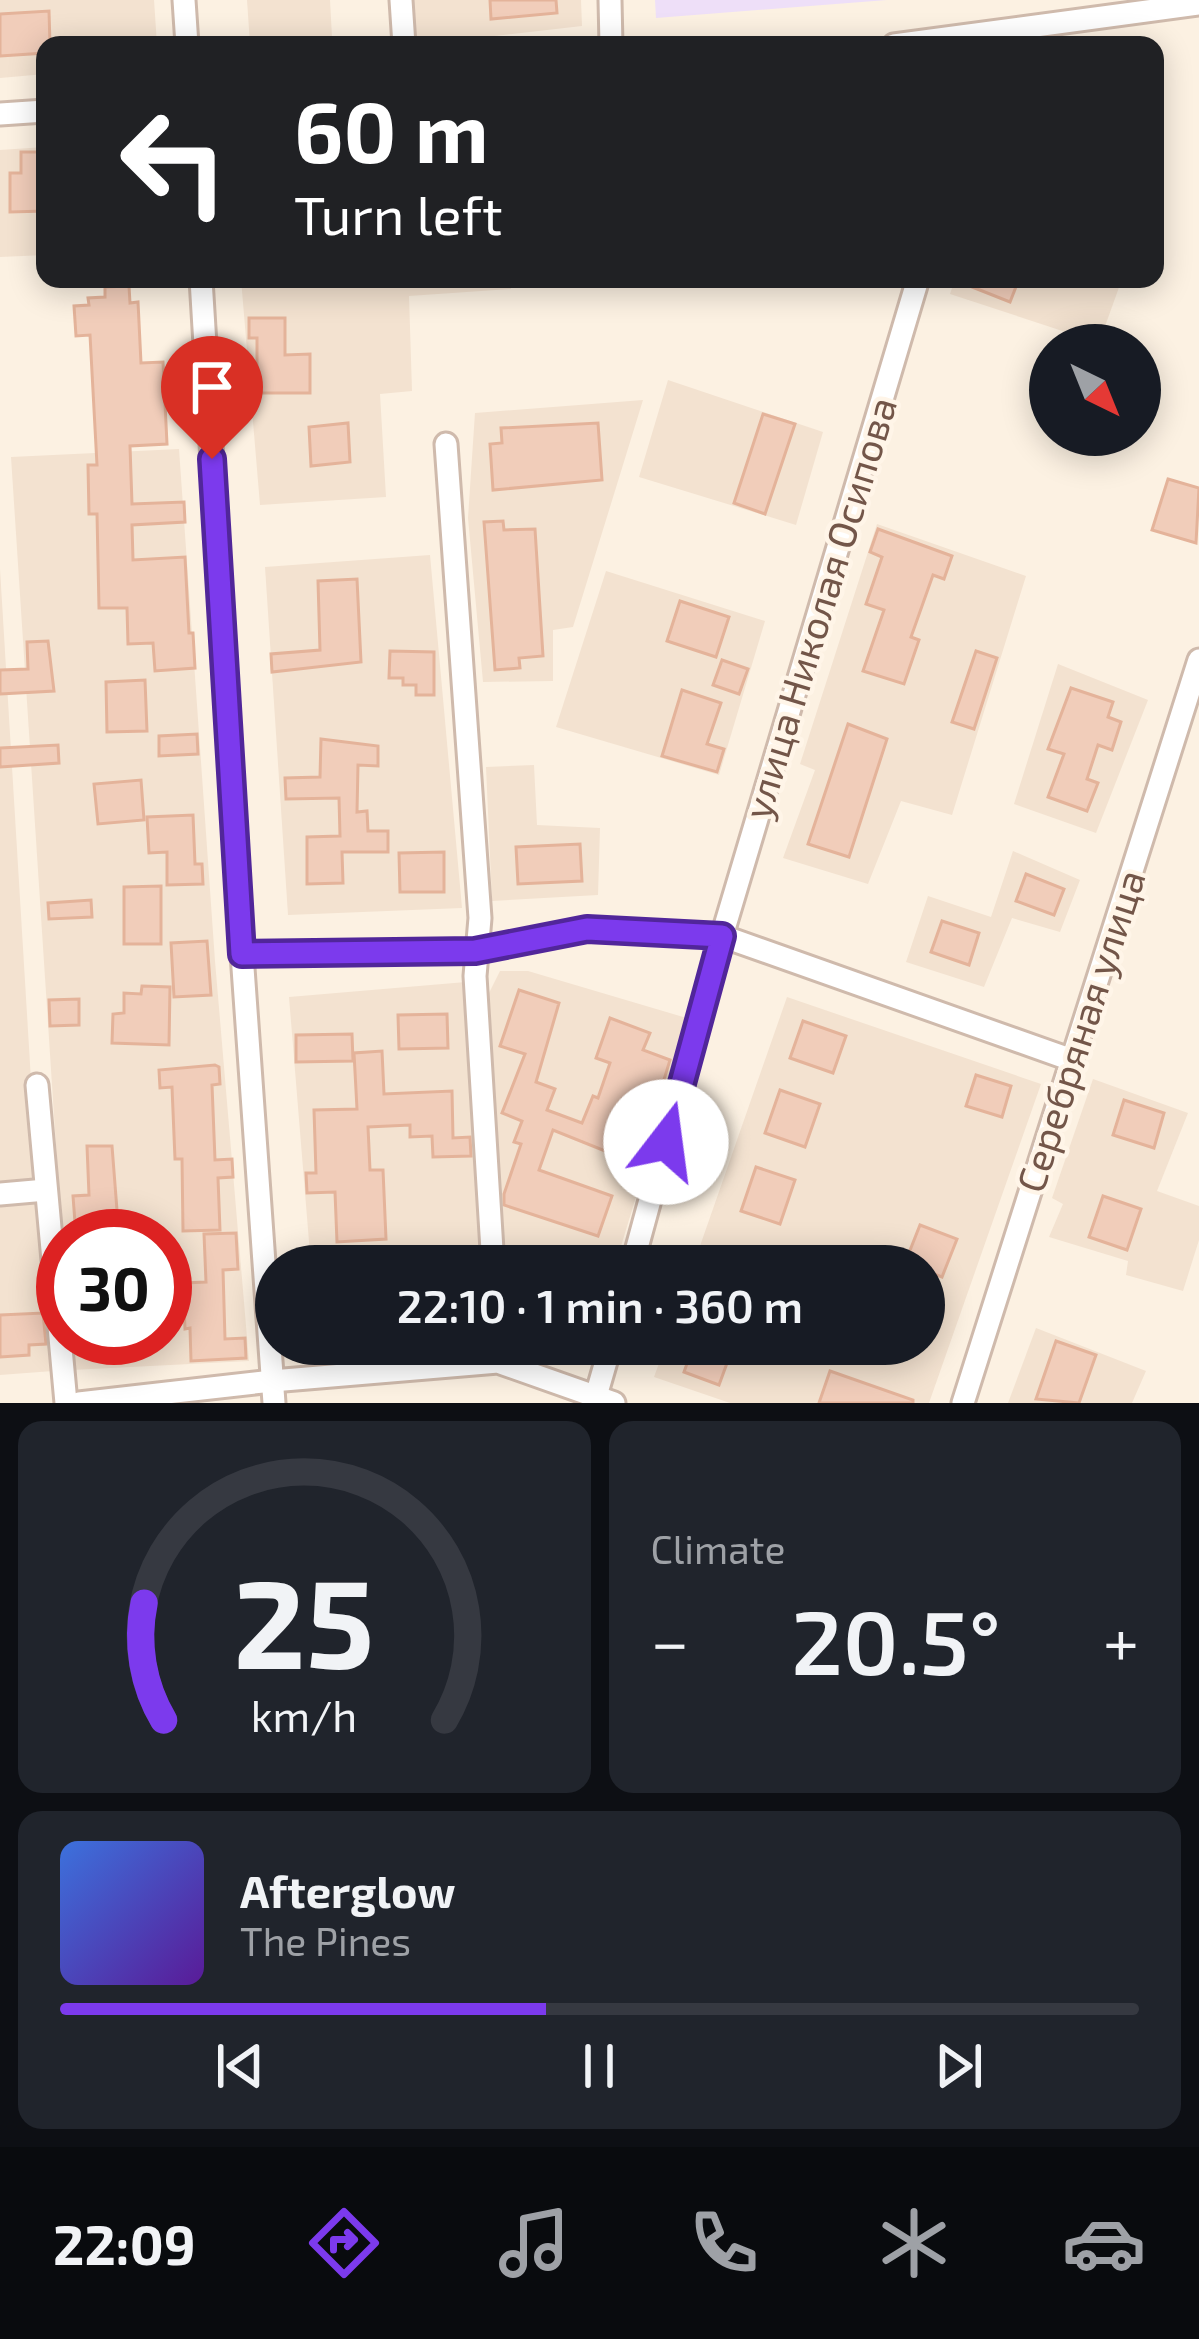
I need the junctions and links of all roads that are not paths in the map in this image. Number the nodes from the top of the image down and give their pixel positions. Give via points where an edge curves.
1 (184, 0) edge
2 (401, 0) edge
3 (610, 0) edge
4 (1199, 4) edge
5 (186, 36) edge
6 (403, 36) edge
7 (610, 36) edge
8 (999, 36) edge
9 (36, 112) edge
10 (0, 114) edge
11 (202, 288) edge
12 (915, 288) edge
13 (446, 444) dead end
14 (1199, 660) edge
15 (722, 936) junction
16 (475, 951) junction
17 (242, 954) junction
18 (1072, 1060) junction
19 (37, 1085) dead end
20 (46, 1190) junction
21 (0, 1194) edge
22 (492, 1245) edge
23 (638, 1245) edge
24 (429, 1365) edge
25 (524, 1365) edge
26 (607, 1365) edge
27 (273, 1392) edge
28 (601, 1401) edge
29 (66, 1403) edge
30 (79, 1403) edge
31 (963, 1403) edge

1 - 5 street
2 - 6 street
3 - 7 street
4 - 8 street
9 - 10 street
11 - 17 street
12 - 15 street, улица Николая Осипова
13 - 16 street via 480,918
14 - 18 street, Серебряная улица
15 - 16 street via 587,929
15 - 18 street
15 - 23 street, улица Николая Осипова
16 - 17 street
16 - 22 street
17 - 27 street
18 - 31 street, Серебряная улица
19 - 20 street
20 - 21 street
20 - 29 street
24 - 27 street
25 - 28 street
26 - 28 street
27 - 30 street

